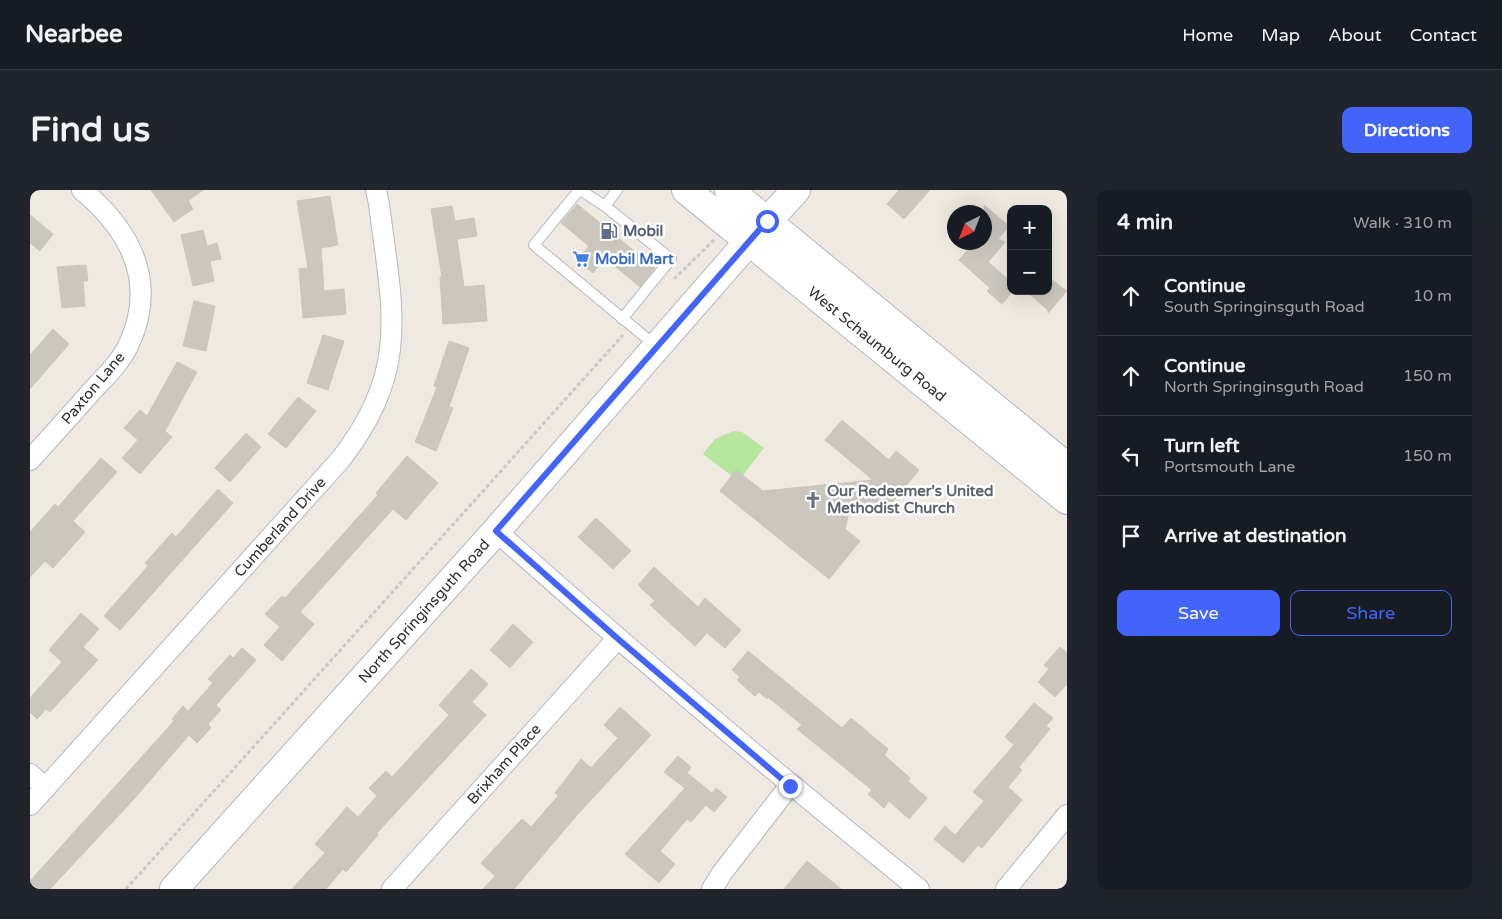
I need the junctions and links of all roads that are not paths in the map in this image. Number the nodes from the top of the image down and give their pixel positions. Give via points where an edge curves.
1 (82, 190) edge
2 (376, 190) edge
3 (580, 190) edge
4 (617, 190) edge
5 (686, 190) edge
6 (729, 190) edge
7 (796, 190) edge
8 (605, 206) junction
9 (759, 230) junction
10 (622, 319) junction
11 (657, 346) junction
12 (30, 460) edge
13 (1055, 470) edge
14 (1067, 500) edge
15 (496, 531) junction
16 (617, 638) junction
17 (30, 774) edge
18 (790, 786) junction
19 (46, 788) junction
20 (30, 805) edge
21 (1067, 814) edge
22 (174, 889) edge
23 (392, 889) edge
24 (712, 889) edge
25 (919, 889) edge
26 (1006, 889) edge

1 - 12 street, Paxton Lane via 118,225 133,252 140,304 129,346
2 - 19 street, Cumberland Drive via 393,316 386,378 367,422 341,459
3 - 8 lane
3 - 10 lane via 534,245
4 - 8 lane
5 - 9 street, West Schaumburg Road
6 - 9 street, West Schaumburg Road
7 - 9 street, North Springinsguth Road
8 - 10 lane via 671,259
9 - 11 street, North Springinsguth Road
9 - 13 street, West Schaumburg Road
10 - 11 lane
11 - 15 street, North Springinsguth Road
13 - 14 street, West Schaumburg Road
15 - 16 street
15 - 22 street, North Springinsguth Road
16 - 18 street
16 - 23 street, Brixham Place
17 - 19 street
18 - 24 street
18 - 25 street
19 - 20 street, Cumberland Drive
21 - 26 street

